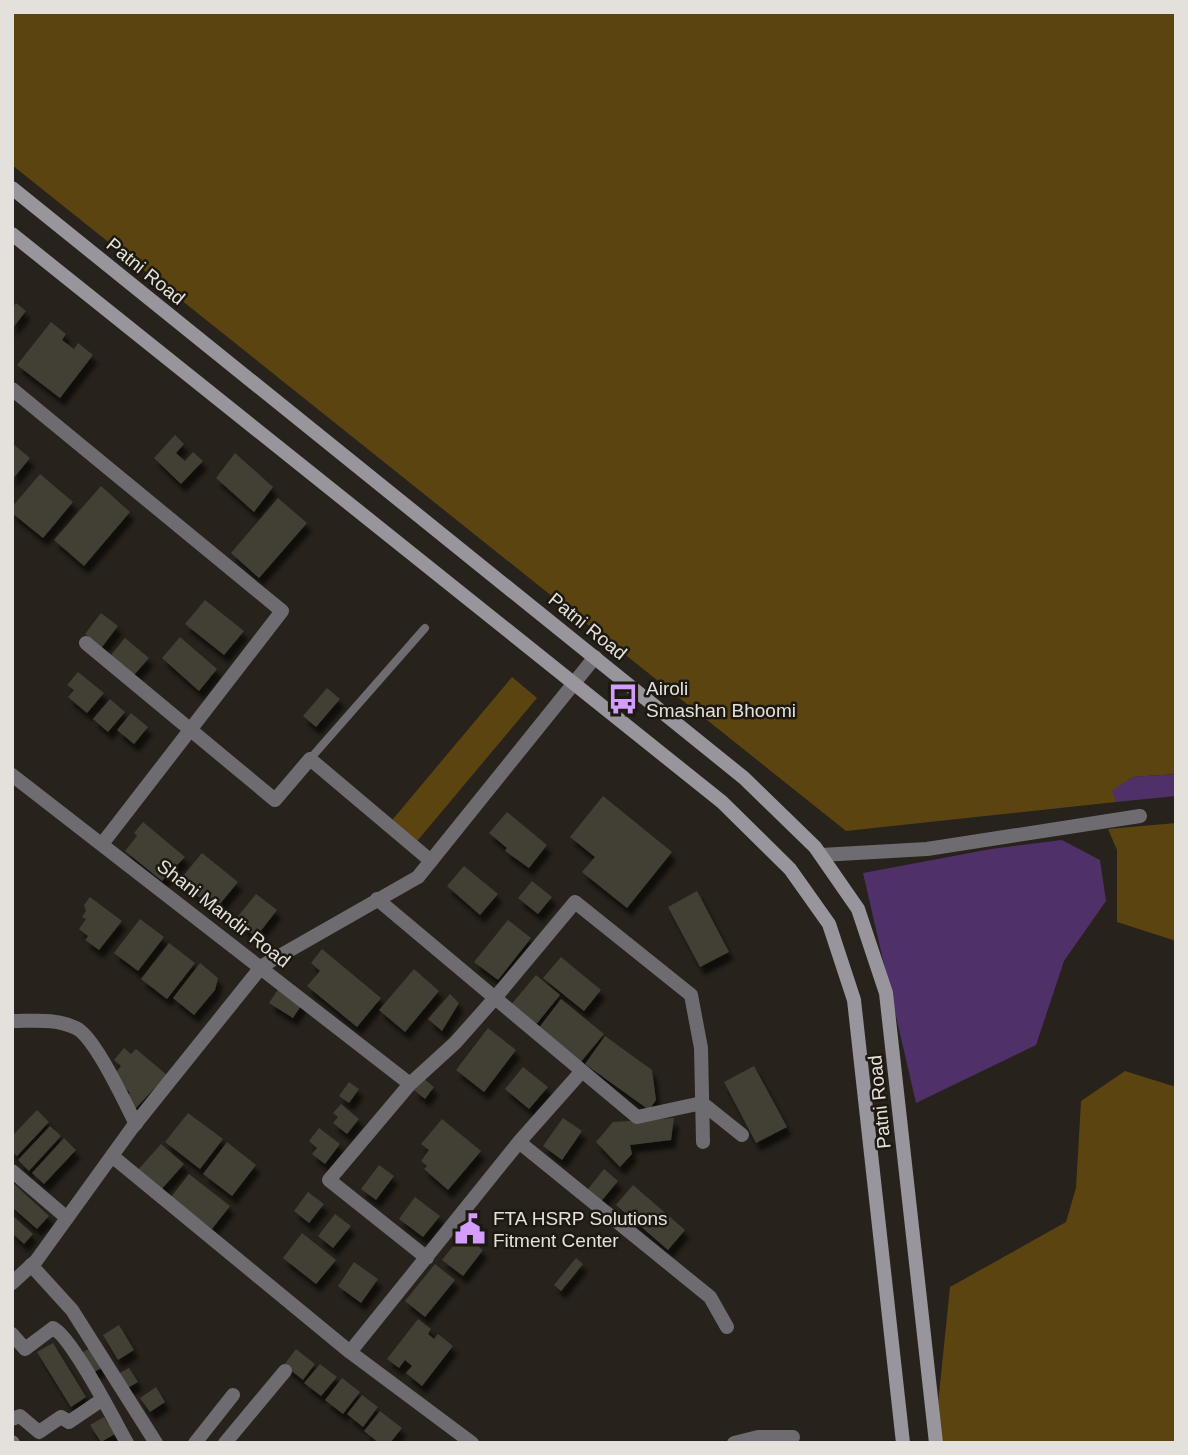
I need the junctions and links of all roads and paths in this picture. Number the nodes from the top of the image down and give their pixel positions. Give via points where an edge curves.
1 (12, 188) edge
2 (12, 234) edge
3 (12, 389) edge
4 (425, 628) dead end
5 (86, 643) dead end
6 (595, 657) junction
7 (574, 682) junction
8 (189, 730) junction
9 (310, 759) junction
10 (12, 775) edge
11 (1140, 816) dead end
12 (102, 844) junction
13 (821, 855) junction
14 (431, 861) junction
15 (377, 899) junction
16 (262, 966) junction
17 (495, 998) junction
18 (12, 1021) edge
19 (582, 1071) junction
20 (410, 1084) junction
21 (702, 1103) junction
22 (136, 1124) junction
23 (743, 1135) dead end
24 (519, 1142) junction
25 (703, 1142) dead end
26 (112, 1156) junction
27 (12, 1171) edge
28 (67, 1218) junction
29 (427, 1258) junction
30 (31, 1265) junction
31 (12, 1283) edge
32 (727, 1327) dead end
33 (12, 1334) edge
34 (350, 1352) junction
35 (285, 1371) dead end
36 (233, 1395) dead end
37 (103, 1399) junction
38 (12, 1419) edge
39 (793, 1437) dead end
40 (127, 1443) edge
41 (156, 1443) edge
42 (195, 1443) edge
43 (225, 1443) edge
44 (472, 1443) edge
45 (734, 1443) edge
46 (903, 1443) edge
47 (936, 1443) edge

1 - 6 main road, Patni Road
2 - 7 main road, Patni Road
3 - 8 street via 282,611
4 - 9 lane
5 - 8 street
6 - 7 street
6 - 13 main road, Patni Road via 744,778
7 - 14 street
7 - 46 main road, Patni Road via 722,802 790,869 829,924 854,1000
8 - 9 street via 275,800
8 - 12 street
9 - 14 street
10 - 12 street, Shani Mandir Road
11 - 13 street via 928,849
12 - 16 street, Shani Mandir Road
13 - 47 main road, Patni Road via 858,909 886,993
14 - 15 street via 418,877
15 - 16 street
15 - 17 street
16 - 20 street, Shani Mandir Road
16 - 22 street
17 - 19 street
17 - 20 street
17 - 21 street via 575,902 691,995 701,1048
18 - 22 street via 53,1020 79,1028 103,1061
19 - 21 street via 637,1117
19 - 24 street
20 - 29 street via 328,1180
21 - 23 street
21 - 25 street
22 - 26 street
24 - 29 street
24 - 32 street via 710,1297
26 - 28 street
26 - 34 street
27 - 28 street
28 - 30 street
29 - 34 street
30 - 31 street
30 - 41 street via 72,1310
33 - 37 street via 25,1349 53,1328 58,1330
34 - 44 street
35 - 43 street
36 - 42 street
37 - 38 street via 69,1422 61,1417 39,1432 20,1416
37 - 40 street
39 - 45 street via 758,1437

